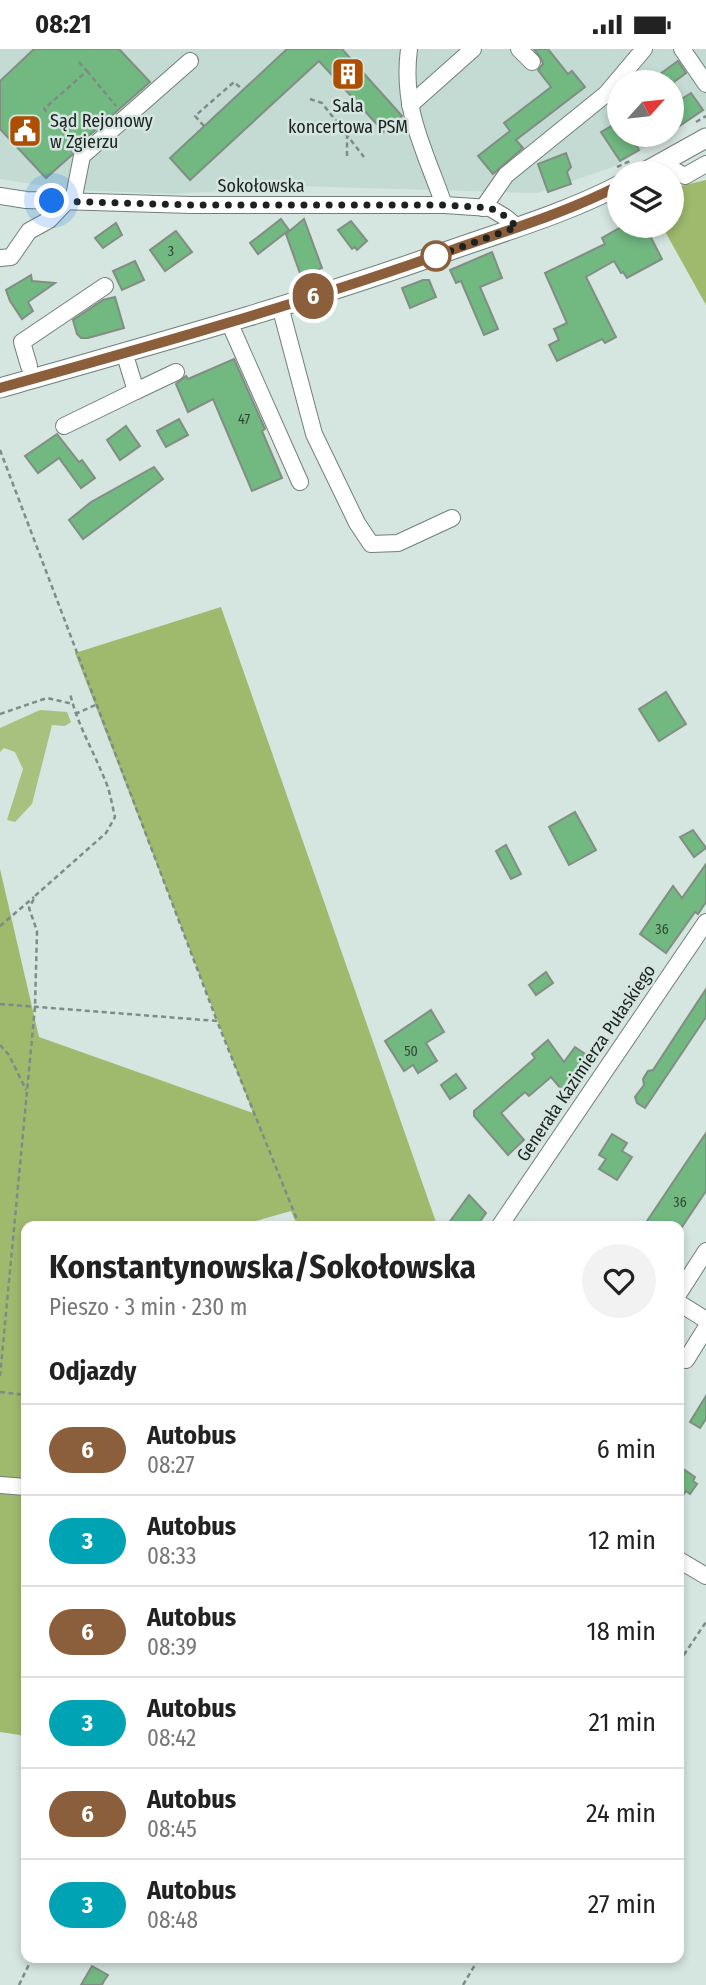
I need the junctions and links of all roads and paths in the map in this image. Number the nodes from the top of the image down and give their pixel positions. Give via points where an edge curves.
1 (409, 49) edge
2 (473, 49) edge
3 (519, 49) edge
4 (644, 49) edge
5 (682, 49) edge
6 (77, 60) dead end
7 (190, 61) dead end
8 (532, 62) dead end
9 (86, 71) junction
10 (706, 84) edge
11 (243, 90) dead end
12 (310, 99) dead end
13 (410, 105) junction
14 (706, 116) edge
15 (52, 118) dead end
16 (127, 118) junction
17 (204, 125) dead end
18 (700, 130) edge
19 (347, 134) junction
20 (347, 156) dead end
21 (364, 157) dead end
22 (665, 161) edge
23 (706, 164) edge
24 (684, 175) edge
25 (607, 183) edge
26 (0, 196) edge
27 (70, 201) junction
28 (444, 205) junction
29 (483, 208) junction
30 (517, 227) junction
31 (0, 258) edge
32 (105, 286) dead end
33 (280, 306) junction
34 (229, 322) junction
35 (124, 352) junction
36 (29, 366) dead end
37 (176, 372) dead end
38 (0, 388) edge
39 (136, 391) junction
40 (64, 426) dead end
41 (0, 450) edge
42 (300, 482) dead end
43 (452, 518) dead end
44 (70, 693) dead end
45 (73, 704) junction
46 (98, 704) dead end
47 (0, 714) edge
48 (75, 714) junction
49 (37, 895) junction
50 (706, 922) edge
51 (0, 926) edge
52 (0, 1004) edge
53 (35, 1007) junction
54 (218, 1021) junction
55 (0, 1045) edge
56 (27, 1092) junction
57 (298, 1221) edge
58 (503, 1221) edge
59 (706, 1251) edge
60 (684, 1285) edge
61 (684, 1306) edge
62 (706, 1321) edge
63 (706, 1328) edge
64 (686, 1360) dead end
65 (0, 1376) edge
66 (0, 1392) edge
67 (21, 1394) edge
68 (0, 1485) edge
69 (21, 1487) edge
70 (684, 1563) edge
71 (706, 1576) edge
72 (706, 1622) edge
73 (684, 1655) edge
74 (30, 1963) edge
75 (476, 1963) edge
76 (19, 1985) edge
77 (463, 1985) edge

1 - 13 street
2 - 13 street
3 - 8 street
4 - 29 street via 606,94 506,175
5 - 10 street
6 - 9 path
7 - 16 street
9 - 15 path via 44,109
9 - 16 path
11 - 17 path via 234,82 195,116
12 - 19 path via 322,103
13 - 28 street
14 - 18 path
16 - 27 street via 82,156
18 - 22 main road
19 - 20 path
19 - 21 path
23 - 24 street
25 - 30 main road via 559,212
26 - 27 street, Sokołowska
27 - 28 street, Sokołowska
27 - 31 street via 29,232 11,257
28 - 29 street, Sokołowska
29 - 30 street, Sokołowska via 505,216
30 - 33 main road
32 - 36 street via 22,342
33 - 34 main road
33 - 43 street via 314,434 371,544 398,543
34 - 35 main road
34 - 42 street
35 - 38 main road
35 - 39 street
37 - 39 street
39 - 40 street
41 - 54 path
44 - 45 path
45 - 47 path via 47,698
45 - 48 path
46 - 48 path
48 - 49 path via 106,781 115,817 106,833
49 - 51 path
49 - 53 path via 29,908 37,931
50 - 58 street, Generała Kazimierza Pułaskiego
52 - 53 path
53 - 54 path
53 - 56 path
54 - 57 path
55 - 56 path
56 - 65 path
59 - 60 street
61 - 62 street
63 - 64 street
66 - 67 path
68 - 69 street
70 - 71 street
72 - 73 path
74 - 76 path
75 - 77 path

